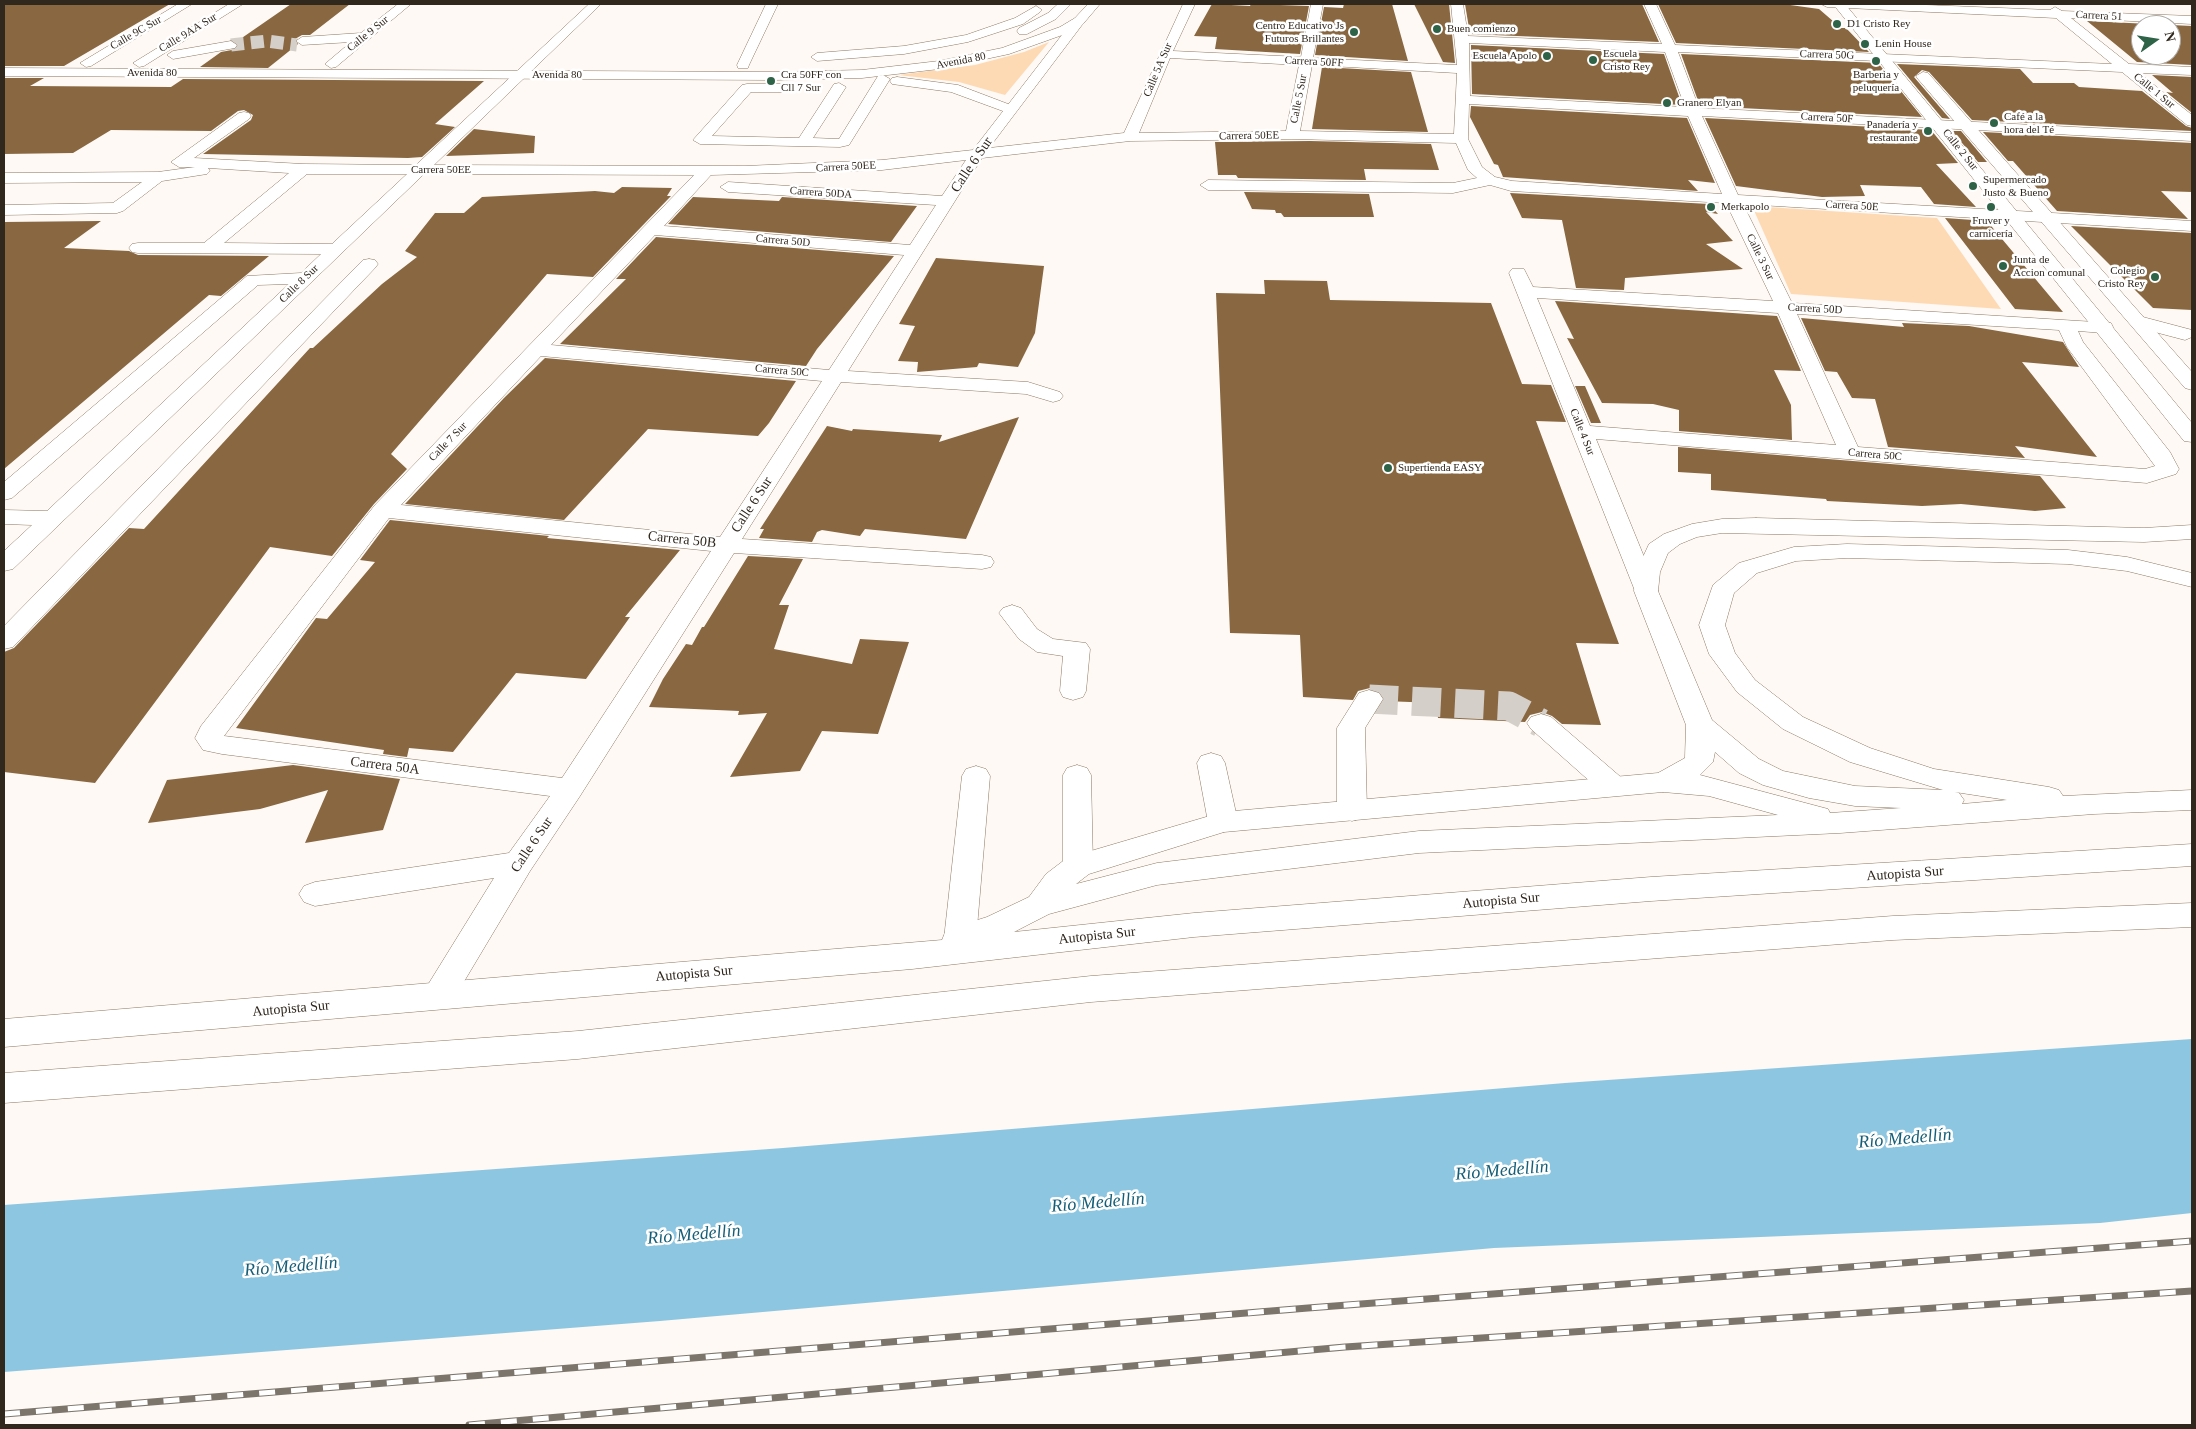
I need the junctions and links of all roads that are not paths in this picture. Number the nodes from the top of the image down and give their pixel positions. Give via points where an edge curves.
1 (186, 4) edge
2 (237, 4) edge
3 (405, 4) edge
4 (594, 4) edge
5 (772, 4) edge
6 (1043, 4) edge
7 (1065, 4) edge
8 (1094, 4) edge
9 (1189, 4) edge
10 (1317, 4) edge
11 (1457, 4) edge
12 (1650, 4) edge
13 (1827, 4) edge
14 (1840, 4) edge
15 (1860, 4) edge
16 (2046, 4) edge
17 (2058, 14) junction
18 (1871, 17) dead end
19 (2192, 20) edge
20 (1079, 21) junction
21 (364, 37) junction
22 (1462, 39) junction
23 (231, 46) tunnel mouth
24 (1897, 46) dead end
25 (1670, 48) junction
26 (100, 54) junction
27 (1164, 54) junction
28 (153, 55) junction
29 (173, 55) junction
30 (242, 55) tunnel mouth
31 (360, 56) dead end
32 (518, 57) dead end
33 (1884, 57) junction
34 (83, 58) junction
35 (555, 58) dead end
36 (806, 58) dead end
37 (1907, 58) junction
38 (331, 59) junction
39 (761, 59) dead end
40 (741, 61) junction
41 (1306, 61) junction
42 (4, 62) edge
43 (139, 63) junction
44 (530, 66) junction
45 (2125, 68) junction
46 (1464, 69) junction
47 (2192, 71) edge
48 (4, 72) edge
49 (826, 75) junction
50 (883, 79) junction
51 (839, 87) dead end
52 (794, 88) dead end
53 (1462, 100) junction
54 (1011, 110) junction
55 (1693, 111) junction
56 (244, 116) dead end
57 (2192, 122) edge
58 (1939, 124) junction
59 (1966, 126) junction
60 (1292, 135) junction
61 (1130, 137) junction
62 (2192, 137) edge
63 (1461, 139) junction
64 (803, 142) junction
65 (976, 156) junction
66 (179, 162) junction
67 (229, 166) junction
68 (158, 169) junction
69 (304, 169) junction
70 (421, 170) junction
71 (4, 178) edge
72 (701, 178) junction
73 (1490, 180) junction
74 (1208, 185) dead end
75 (1732, 199) junction
76 (948, 201) junction
77 (4, 210) edge
78 (2013, 216) junction
79 (2047, 218) junction
80 (2192, 226) edge
81 (651, 230) junction
82 (138, 248) dead end
83 (207, 248) junction
84 (335, 249) junction
85 (915, 251) junction
86 (320, 263) junction
87 (304, 278) junction
88 (1522, 282) joint
89 (1786, 308) junction
90 (2139, 322) junction
91 (2066, 325) junction
92 (2104, 327) junction
93 (2189, 335) edge
94 (2154, 339) junction
95 (536, 350) junction
96 (835, 376) junction
97 (2192, 384) edge
98 (1055, 388) dead end
99 (1582, 432) junction
100 (2192, 436) edge
101 (1850, 453) junction
102 (4, 493) edge
103 (383, 510) junction
104 (4, 517) edge
105 (52, 518) junction
106 (2192, 532) edge
107 (726, 545) junction
108 (982, 562) dead end
109 (4, 563) edge
110 (2192, 580) edge
111 (1646, 591) junction
112 (1012, 613) dead end
113 (4, 641) edge
114 (1073, 691) dead end
115 (1369, 699) dead end
116 (1541, 723) tunnel mouth
117 (1700, 725) junction
118 (211, 732) joint
119 (1210, 763) dead end
120 (1077, 774) dead end
121 (976, 776) dead end
122 (1663, 782) junction
123 (1613, 786) junction
124 (570, 789) junction
125 (2192, 800) edge
126 (2094, 804) junction
127 (1352, 811) junction
128 (1223, 822) junction
129 (1840, 823) junction
130 (2192, 855) edge
131 (519, 863) junction
132 (1078, 866) junction
133 (315, 894) dead end
134 (1040, 905) junction
135 (2192, 915) edge
136 (960, 939) junction
137 (912, 956) junction
138 (438, 996) junction
139 (4, 1033) edge
140 (4, 1088) edge

1 - 26 main road, Calle 9C Sur
2 - 28 main road, Calle 9AA Sur
3 - 21 main road, Calle 9 Sur
4 - 44 main road, Calle 8 Sur
5 - 40 main road
6 - 36 main road, Avenida 80 via 1020,21 968,38 904,50
7 - 40 main road, Avenida 80 via 1052,16 1018,34 964,48 871,60
8 - 20 main road, Avenida 80
9 - 27 main road, Calle 5A Sur
10 - 41 main road, Calle 5 Sur
11 - 22 main road
12 - 25 main road, Calle 3 Sur
13 - 14 main road, Carrera 51
14 - 15 main road, Carrera 51
14 - 33 main road, Calle 2 Sur
15 - 17 main road, Carrera 51
15 - 18 main road
16 - 17 main road, Calle 1 Sur
17 - 19 main road, Carrera 51
17 - 45 main road, Calle 1 Sur
20 - 49 main road, Avenida 80 via 1040,40 972,59 896,71
20 - 54 main road, Calle 6 Sur
21 - 38 main road, Calle 9 Sur
21 - 38 main road via 299,43
22 - 25 main road, Carrera 50G
22 - 46 main road
23 - 29 main road
24 - 37 main road, Calle 2 Sur
25 - 33 main road, Carrera 50G
25 - 55 main road, Calle 3 Sur
26 - 28 main road, Avenida 80
26 - 34 main road, Avenida 80
27 - 41 main road, Carrera 50FF
27 - 61 main road, Calle 5A Sur
28 - 29 main road, Avenida 80
28 - 43 main road, Calle 9AA Sur
29 - 30 main road, Avenida 80
31 - 38 main road, Avenida 80
32 - 44 main road, Avenida 80
33 - 37 main road, Carrera 50G
33 - 58 main road, Calle 2 Sur
34 - 42 main road, Avenida 80
34 - 43 main road, Avenida 80
35 - 44 main road, Avenida 80
37 - 45 main road, Carrera 50G
37 - 59 main road, Calle 2 Sur
38 - 43 main road, Avenida 80
38 - 44 main road, Avenida 80
39 - 40 main road, Avenida 80
40 - 44 main road, Avenida 80
41 - 46 main road, Carrera 50FF
41 - 60 main road, Calle 5 Sur
44 - 48 main road, Avenida 80
44 - 49 main road, Avenida 80
44 - 70 main road, Calle 8 Sur
45 - 47 main road, Carrera 50G
45 - 57 main road, Calle 1 Sur
46 - 53 main road
49 - 50 main road
50 - 54 main road via 953,88
50 - 64 main road via 844,142
51 - 64 main road
52 - 64 main road via 747,88 700,140
53 - 55 main road, Carrera 50F
53 - 63 main road
54 - 65 main road, Calle 6 Sur
55 - 58 main road, Carrera 50F
55 - 75 main road, Calle 3 Sur
56 - 66 main road
58 - 59 main road, Carrera 50F
58 - 78 main road, Calle 2 Sur
59 - 62 main road, Carrera 50F
59 - 79 main road, Calle 2 Sur
60 - 61 main road, Carrera 50EE
60 - 63 main road, Carrera 50EE
61 - 65 main road, Carrera 50EE
63 - 73 main road via 1476,170
65 - 72 main road, Carrera 50EE
65 - 76 main road, Calle 6 Sur
66 - 67 main road
66 - 68 main road
67 - 68 main road
67 - 69 main road, Carrera 50EE
68 - 71 main road
68 - 77 main road via 117,208
69 - 70 main road, Carrera 50EE
69 - 83 main road
70 - 72 main road, Carrera 50EE
70 - 84 main road, Calle 8 Sur
72 - 76 main road, Carrera 50DA
72 - 81 main road, Calle 7 Sur
73 - 74 main road via 1453,188
73 - 75 main road, Carrera 50E via 1511,186
75 - 78 main road, Carrera 50E
75 - 89 main road, Calle 3 Sur
76 - 85 main road, Calle 6 Sur
78 - 79 main road, Carrera 50E
78 - 92 main road, Calle 2 Sur
79 - 80 main road, Carrera 50E
79 - 90 main road, Calle 2 Sur
81 - 85 main road, Carrera 50D
81 - 95 main road, Calle 7 Sur
82 - 83 main road
83 - 84 main road
84 - 86 main road, Calle 8 Sur
85 - 96 main road, Calle 6 Sur
86 - 87 main road, Calle 8 Sur
86 - 113 main road via 369,264
87 - 102 main road via 253,280
87 - 105 main road, Calle 8 Sur
88 - 89 main road, Carrera 50D
88 - 99 main road, Calle 4 Sur
89 - 91 main road, Carrera 50D
89 - 101 main road, Calle 3 Sur
90 - 93 main road
90 - 94 main road, Calle 2 Sur
91 - 92 main road, Carrera 50D
91 - 101 main road, Carrera 50C via 2074,343 2168,469 2147,476
92 - 100 main road, Calle 2 Sur
93 - 94 main road
94 - 97 main road, Calle 2 Sur
95 - 96 main road, Carrera 50C
95 - 103 main road, Calle 7 Sur
96 - 98 main road, Carrera 50C
96 - 107 main road, Calle 6 Sur
99 - 101 main road, Carrera 50C
99 - 111 main road, Calle 4 Sur
103 - 107 main road, Carrera 50B
103 - 118 main road, Calle 7 Sur
104 - 105 main road
105 - 109 main road, Calle 8 Sur
106 - 111 main road via 2144,535 1722,526 1692,531 1657,549 1648,572
107 - 108 main road, Carrera 50B
107 - 124 main road, Calle 6 Sur
110 - 126 main road via 2127,564 2068,557 1847,551 1794,554 1748,568 1722,590 1712,624 1722,654 1746,686 1793,723 1851,751 1932,778
111 - 117 main road, Calle 4 Sur
112 - 114 main road via 1028,634 1046,646 1077,649
115 - 127 main road via 1350,728
116 - 123 main road
117 - 122 main road via 1699,762
117 - 126 main road via 1749,766 1773,778 1809,788 1855,796
118 - 124 main road, Carrera 50A via 209,738 213,743 222,745
119 - 128 main road
120 - 132 main road
121 - 136 main road
122 - 123 main road
122 - 129 main road via 1709,786
123 - 127 main road
124 - 131 main road, Calle 6 Sur
125 - 126 main road
126 - 129 main road
127 - 128 main road
128 - 132 main road
129 - 134 main road via 1419,842 1156,874
130 - 137 main road, Autopista Sur via 1641,890 1194,925
131 - 133 main road
131 - 138 main road, Calle 6 Sur
132 - 134 main road via 1057,882
134 - 136 main road via 998,926
135 - 140 main road via 1893,928 1091,989 578,1045
136 - 137 main road
137 - 138 main road, Autopista Sur
138 - 139 main road, Autopista Sur

